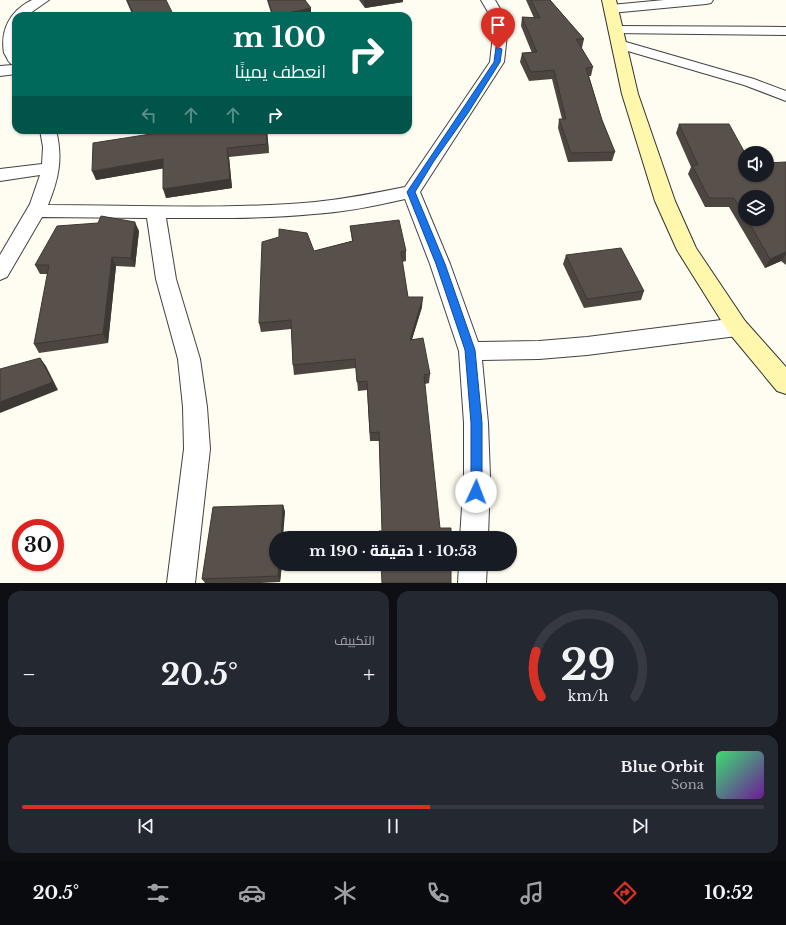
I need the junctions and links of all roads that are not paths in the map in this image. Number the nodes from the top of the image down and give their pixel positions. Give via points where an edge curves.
1 (42, 0) edge
2 (488, 0) edge
3 (706, 0) edge
4 (610, 4) edge
5 (23, 12) edge
6 (12, 20) edge
7 (786, 31) edge
8 (618, 37) junction
9 (12, 53) edge
10 (12, 70) edge
11 (0, 71) edge
12 (786, 96) edge
13 (49, 134) edge
14 (51, 168) junction
15 (0, 175) edge
16 (411, 192) junction
17 (36, 211) junction
18 (156, 213) junction
19 (0, 272) edge
20 (737, 327) junction
21 (470, 350) junction
22 (786, 384) edge
23 (474, 531) edge
24 (473, 571) edge
25 (181, 583) edge
26 (472, 583) edge

1 - 5 street
2 - 16 street via 495,12 500,35 497,62
3 - 4 street
4 - 8 street
6 - 9 street via 6,42
7 - 8 street
8 - 12 street
8 - 20 street via 630,94 664,201 687,250
10 - 11 street
13 - 14 street via 52,152
14 - 15 street
14 - 17 street
16 - 18 street via 363,202 314,208
16 - 21 street
17 - 18 street
17 - 19 street
18 - 25 street via 166,279 189,360 195,407 197,449
20 - 21 street via 587,346 539,350
20 - 22 street
21 - 23 street via 476,423
24 - 26 street

